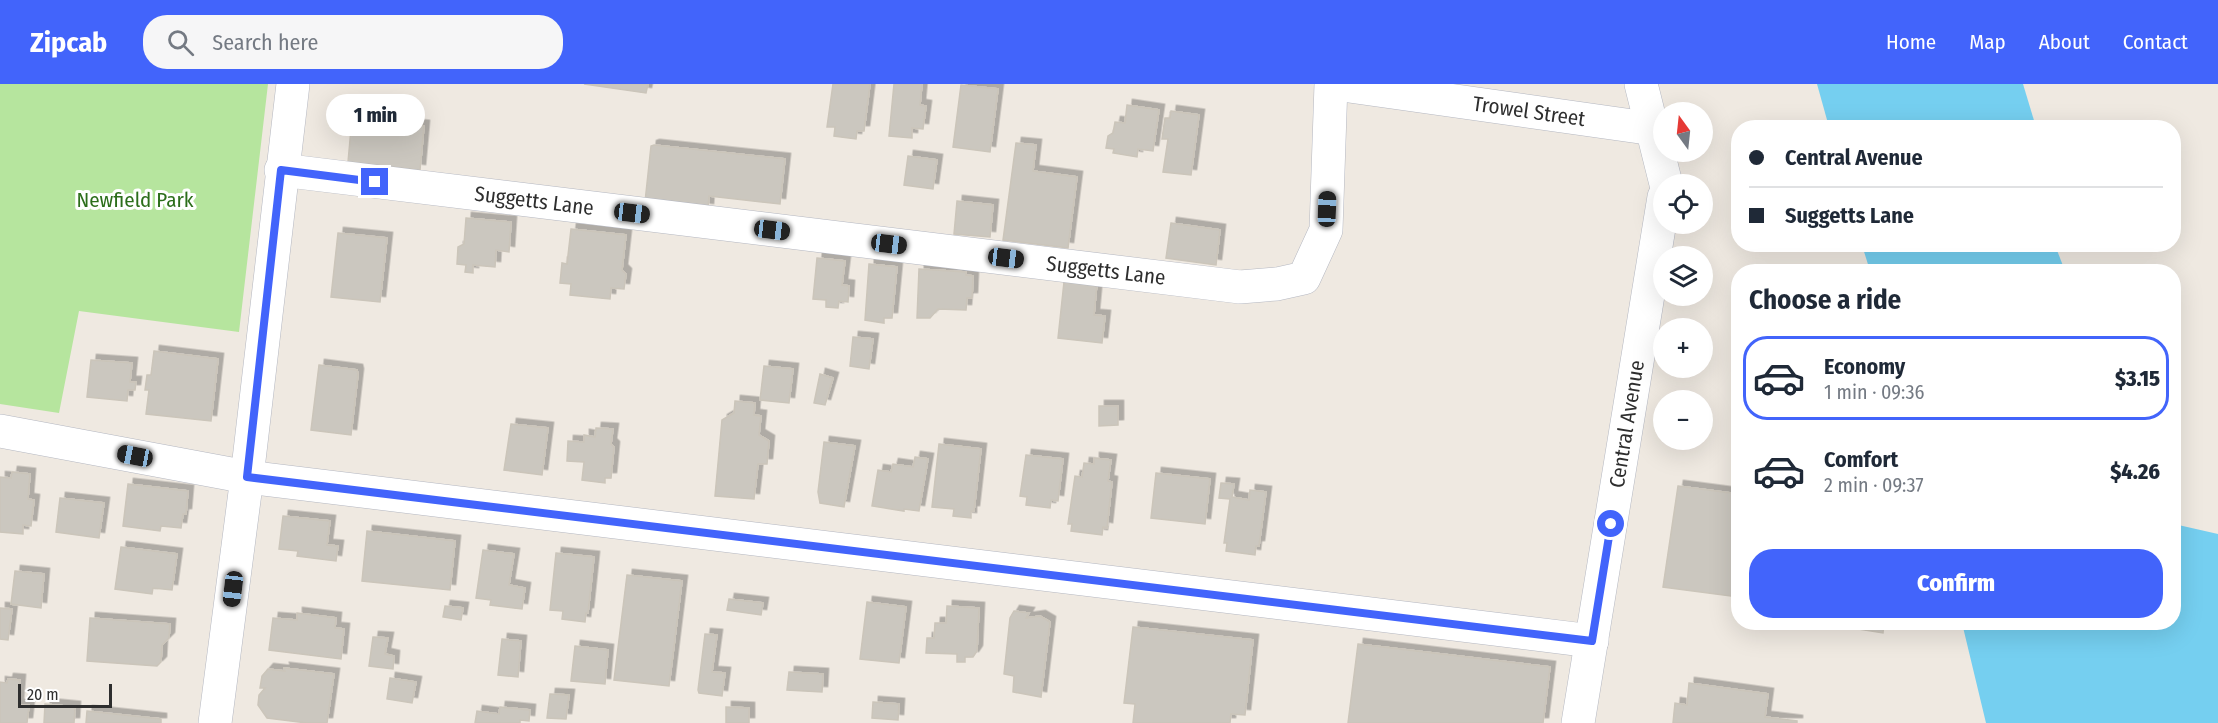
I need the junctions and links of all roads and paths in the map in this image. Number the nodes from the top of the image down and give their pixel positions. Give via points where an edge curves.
1 (293, 84) edge
2 (1333, 84) edge
3 (1641, 84) edge
4 (1653, 126) edge
5 (1653, 129) edge
6 (281, 170) junction
7 (1658, 234) edge
8 (0, 431) edge
9 (247, 477) junction
10 (1592, 641) junction
11 (215, 723) edge
12 (1578, 723) edge

1 - 6 street
2 - 5 street, Trowel Street
2 - 6 street, Suggetts Lane via 1326,230 1304,278 1277,285 1240,287
3 - 4 street
6 - 9 street
7 - 10 street, Central Avenue
8 - 9 street
9 - 10 street
9 - 11 street
10 - 12 street, Central Avenue

